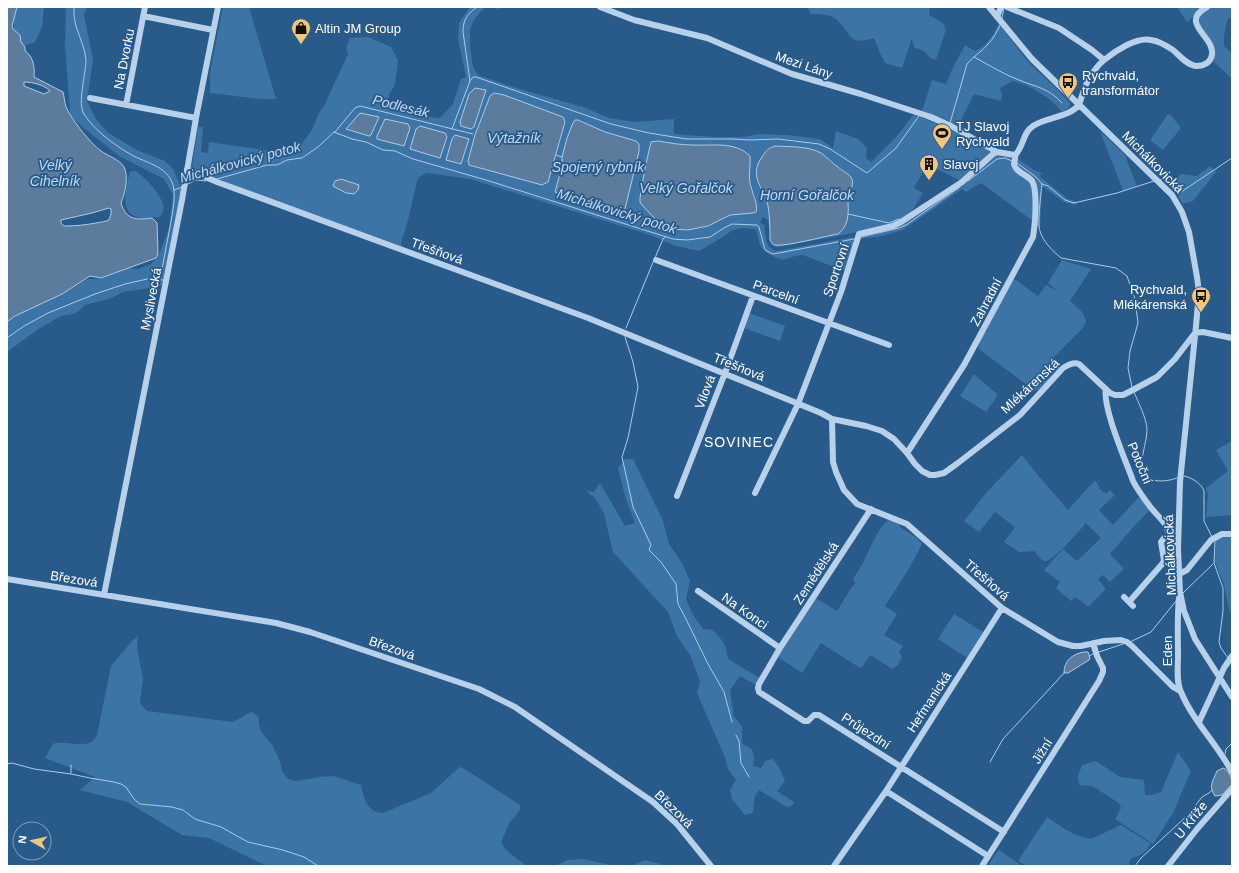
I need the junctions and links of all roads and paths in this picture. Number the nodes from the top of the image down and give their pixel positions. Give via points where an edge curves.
1 (145, 7) edge
2 (218, 7) edge
3 (600, 7) edge
4 (989, 7) edge
5 (1001, 7) edge
6 (1007, 7) edge
7 (1207, 7) edge
8 (143, 16) junction
9 (997, 17) junction
10 (213, 30) junction
11 (1104, 60) junction
12 (90, 98) dead end
13 (126, 105) junction
14 (1079, 105) junction
15 (196, 118) junction
16 (997, 152) junction
17 (1015, 159) junction
18 (187, 169) junction
19 (656, 260) dead end
20 (753, 296) junction
21 (829, 323) junction
22 (1195, 333) junction
23 (1232, 338) edge
24 (889, 345) dead end
25 (725, 373) junction
26 (1106, 389) junction
27 (798, 404) junction
28 (832, 419) junction
29 (907, 453) junction
30 (755, 493) dead end
31 (677, 496) dead end
32 (871, 509) junction
33 (1232, 534) edge
34 (1169, 537) junction
35 (1178, 550) junction
36 (1179, 574) junction
37 (7, 579) edge
38 (698, 591) dead end
39 (1180, 592) junction
40 (104, 595) junction
41 (1129, 602) dead end
42 (1002, 608) junction
43 (1190, 627) junction
44 (1178, 630) junction
45 (1093, 643) junction
46 (780, 648) junction
47 (1230, 658) edge
48 (1220, 678) junction
49 (1180, 691) junction
50 (1232, 697) edge
51 (1199, 722) junction
52 (901, 767) junction
53 (1232, 772) edge
54 (1232, 789) edge
55 (886, 790) junction
56 (1004, 832) junction
57 (988, 856) junction
58 (711, 866) edge
59 (834, 866) edge
60 (982, 866) edge
61 (1168, 866) edge

1 - 8 street, Na Dvorku
2 - 10 street, Myslivecká
3 - 16 street, Mezi Lány via 634,20 707,38 792,74 931,117
4 - 9 street, Michálkovická
5 - 9 street
6 - 11 street via 1060,28
7 - 11 street via 1197,14 1196,21 1211,48 1211,60 1206,64 1194,66 1172,49 1151,40 1139,40
8 - 10 street, Na Dvorku
8 - 13 street, Na Dvorku
9 - 14 street, Michálkovická via 1032,59
10 - 15 street, Myslivecká
11 - 14 street via 1088,80
12 - 13 street, Na Dvorku
13 - 15 street, Na Dvorku
14 - 17 street via 1064,114 1032,126 1025,133
14 - 22 street, Michálkovická via 1172,195 1182,212 1189,232 1199,292
15 - 18 street, Myslivecká
16 - 17 street
16 - 21 street, Sportovní via 962,182 901,222 859,234
17 - 29 street, Zahradní via 1016,169 1028,177 1034,186 1033,237 964,365
18 - 25 street, Třešňová via 588,318
18 - 40 street, Myslivecká
19 - 20 street, Parcelní
20 - 21 street, Parcelní
20 - 25 street, Vilová
21 - 24 street, Parcelní
21 - 27 street, Sportovní
22 - 23 street
22 - 26 street, Mlékárenská via 1157,377 1119,396
22 - 35 street, Michálkovická via 1180,482
25 - 27 street, Třešňová
25 - 31 street, Vilová
26 - 29 street, Mlékárenská via 1086,369 1073,363 1063,368 1020,415 944,473 926,473
26 - 34 street, Potoční via 1109,414 1133,480 1165,524
27 - 28 street, Třešňová
27 - 30 street, Sportovní
28 - 29 street, Mlékárenská via 882,431
28 - 32 street, Třešňová via 833,462 839,481 857,504
32 - 42 street, Třešňová via 907,524
32 - 46 street, Zemědělská
33 - 36 street via 1222,534 1213,539 1187,570
34 - 35 street, Potoční via 1173,547
34 - 41 street via 1161,542 1164,563
35 - 36 street, Michálkovická
36 - 39 street, Michálkovická
37 - 40 street, Březová
38 - 46 street, Na Konci
39 - 43 street, Michálkovická
39 - 44 street, Eden
40 - 58 street, Březová via 276,623 479,689 515,707 653,802 677,824
42 - 45 street, Třešňová via 1058,642 1073,646
42 - 52 street, Heřmanická
43 - 44 street
43 - 48 street, Michálkovická via 1201,650
44 - 49 street, Eden
45 - 49 street, Třešňová via 1121,640 1129,644
45 - 56 street, Jižní via 1103,668 1101,677
46 - 52 street, Průjezdní via 759,684 759,692 804,721 819,715
47 - 48 street
48 - 50 street, Michálkovická
48 - 51 street
49 - 51 street, Eden
51 - 53 street, Eden
52 - 55 street, Heřmanická
52 - 56 street, Průjezdní
54 - 61 street, U Kříže
55 - 57 street
55 - 59 street, Heřmanická
56 - 57 street, Jižní
57 - 60 street, Jižní

